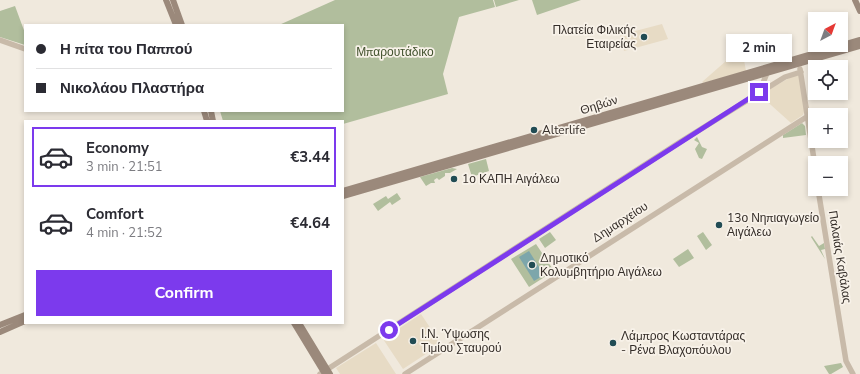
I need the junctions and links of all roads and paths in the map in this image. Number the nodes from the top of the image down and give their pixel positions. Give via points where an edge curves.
1 (166, 0) edge
2 (173, 0) edge
3 (855, 0) edge
4 (860, 11) edge
5 (176, 24) edge
6 (182, 24) edge
7 (860, 33) edge
8 (0, 40) edge
9 (860, 40) edge
10 (852, 45) junction
11 (860, 46) edge
12 (24, 49) edge
13 (860, 49) edge
14 (799, 66) junction
15 (767, 73) junction
16 (759, 92) junction
17 (808, 116) joint
18 (344, 191) edge
19 (344, 196) edge
20 (819, 196) edge
21 (24, 315) edge
22 (24, 321) edge
23 (295, 324) edge
24 (300, 324) edge
25 (0, 326) edge
26 (0, 332) edge
27 (326, 373) edge
28 (405, 374) edge
29 (853, 374) edge

1 - 5 main road
2 - 6 main road
3 - 4 main road
7 - 10 main road
8 - 12 street
9 - 10 main road, Θηβών
10 - 11 main road, Θηβών
10 - 13 main road
10 - 14 main road, Θηβών
14 - 15 main road, Θηβών
14 - 16 street
14 - 17 street
14 - 18 main road, Θηβών
15 - 16 street
15 - 19 main road, Θηβών
16 - 27 street
17 - 28 street, Δημαρχείου
20 - 29 street, Παλαιάς Καβάλας via 846,361
21 - 25 main road
22 - 26 main road
23 - 27 main road
24 - 27 main road

